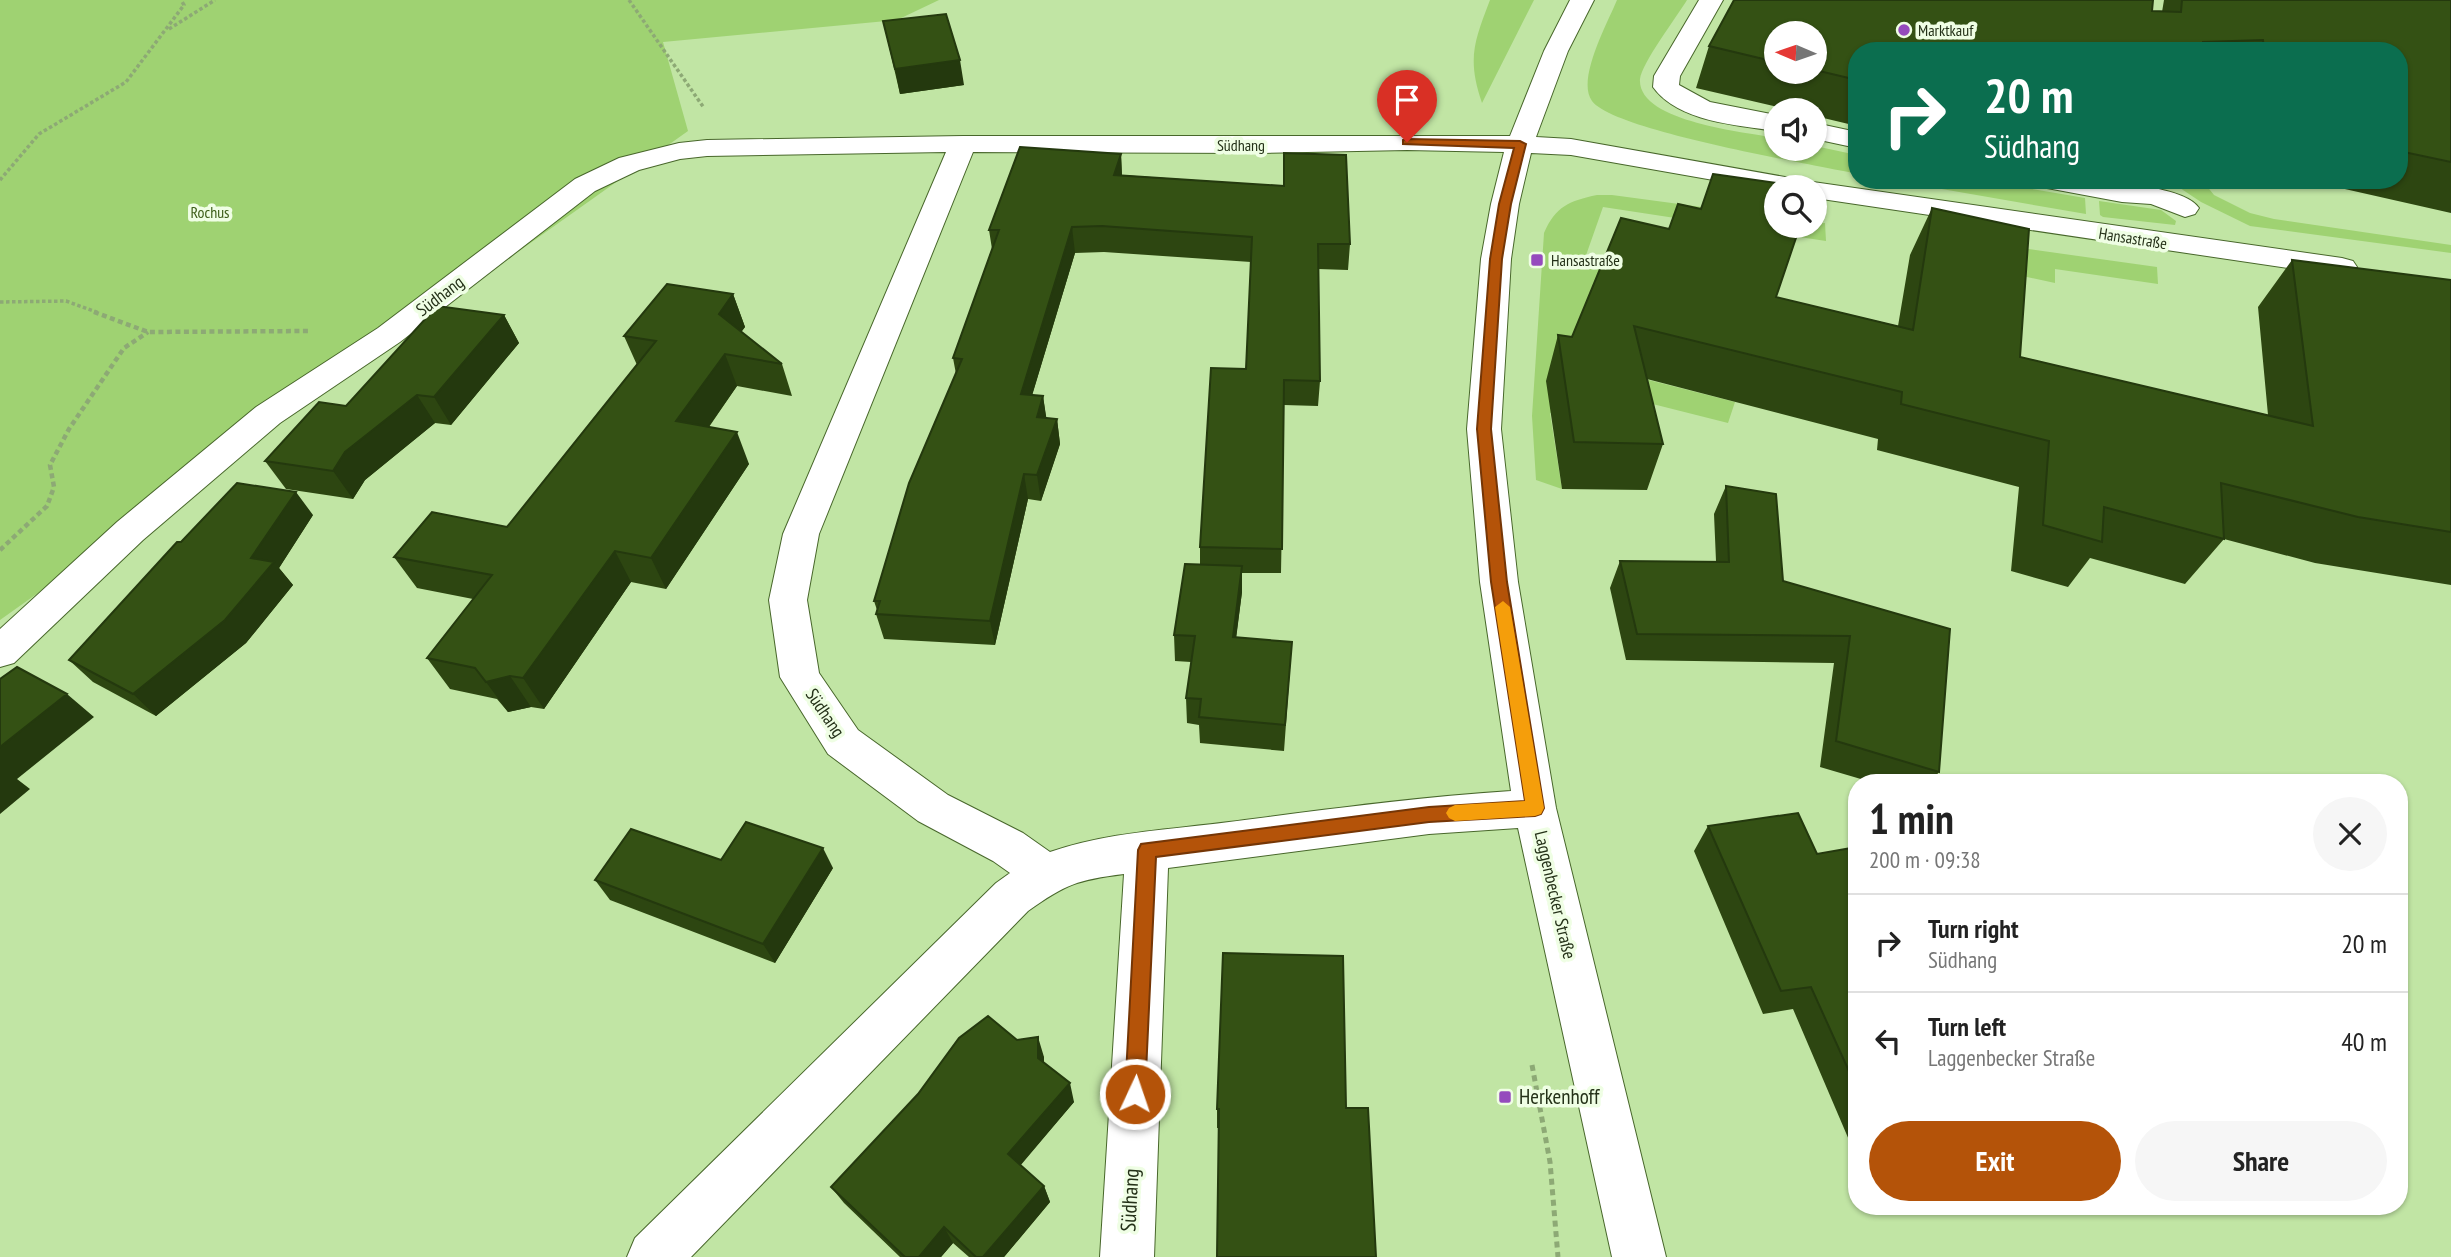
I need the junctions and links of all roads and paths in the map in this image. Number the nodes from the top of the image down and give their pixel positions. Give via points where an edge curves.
1 (181, 0) edge
2 (215, 0) edge
3 (629, 0) edge
4 (1582, 0) edge
5 (1711, 0) edge
6 (166, 32) junction
7 (1764, 120) edge
8 (1827, 134) edge
9 (1848, 138) edge
10 (962, 144) junction
11 (1520, 144) junction
12 (707, 148) junction
13 (0, 180) edge
14 (1764, 180) edge
15 (2095, 189) edge
16 (2162, 189) edge
17 (1827, 192) edge
18 (2185, 208) junction
19 (2232, 253) junction
20 (2369, 271) edge
21 (0, 302) edge
22 (148, 332) junction
23 (389, 335) junction
24 (0, 550) edge
25 (136, 558) dead end
26 (0, 652) edge
27 (1535, 808) junction
28 (1147, 850) junction
29 (1045, 874) junction
30 (654, 1257) edge
31 (1127, 1257) edge
32 (1639, 1257) edge

1 - 6 path via 184,5
2 - 6 path
3 - 12 path via 708,113
4 - 11 street, Laggenbecker Straße via 1556,51
5 - 7 street via 1667,76 1666,87 1692,105
6 - 13 path via 126,82 39,134
8 - 9 street
10 - 11 street, Südhang
10 - 12 street, Südhang
10 - 29 street, Südhang via 801,534 788,600 800,677 844,742 933,808 1008,847
11 - 14 street via 1571,146
11 - 27 street, Laggenbecker Straße via 1496,259 1484,429 1499,582
12 - 23 street, Südhang via 629,164 585,185
15 - 18 street via 2156,196
16 - 18 street
17 - 19 street, Hansastraße
18 - 19 street via 2210,226
19 - 20 street, Hansastraße
21 - 22 path via 65,301
22 - 23 path via 340,330
22 - 24 path via 124,348 69,429 50,465 54,487 47,506
23 - 25 street
23 - 26 street, Südhang via 268,415 130,531
27 - 28 street via 1429,815
27 - 32 street, Laggenbecker Straße
28 - 29 street via 1084,860
28 - 31 street, Südhang
29 - 30 street via 1012,897

